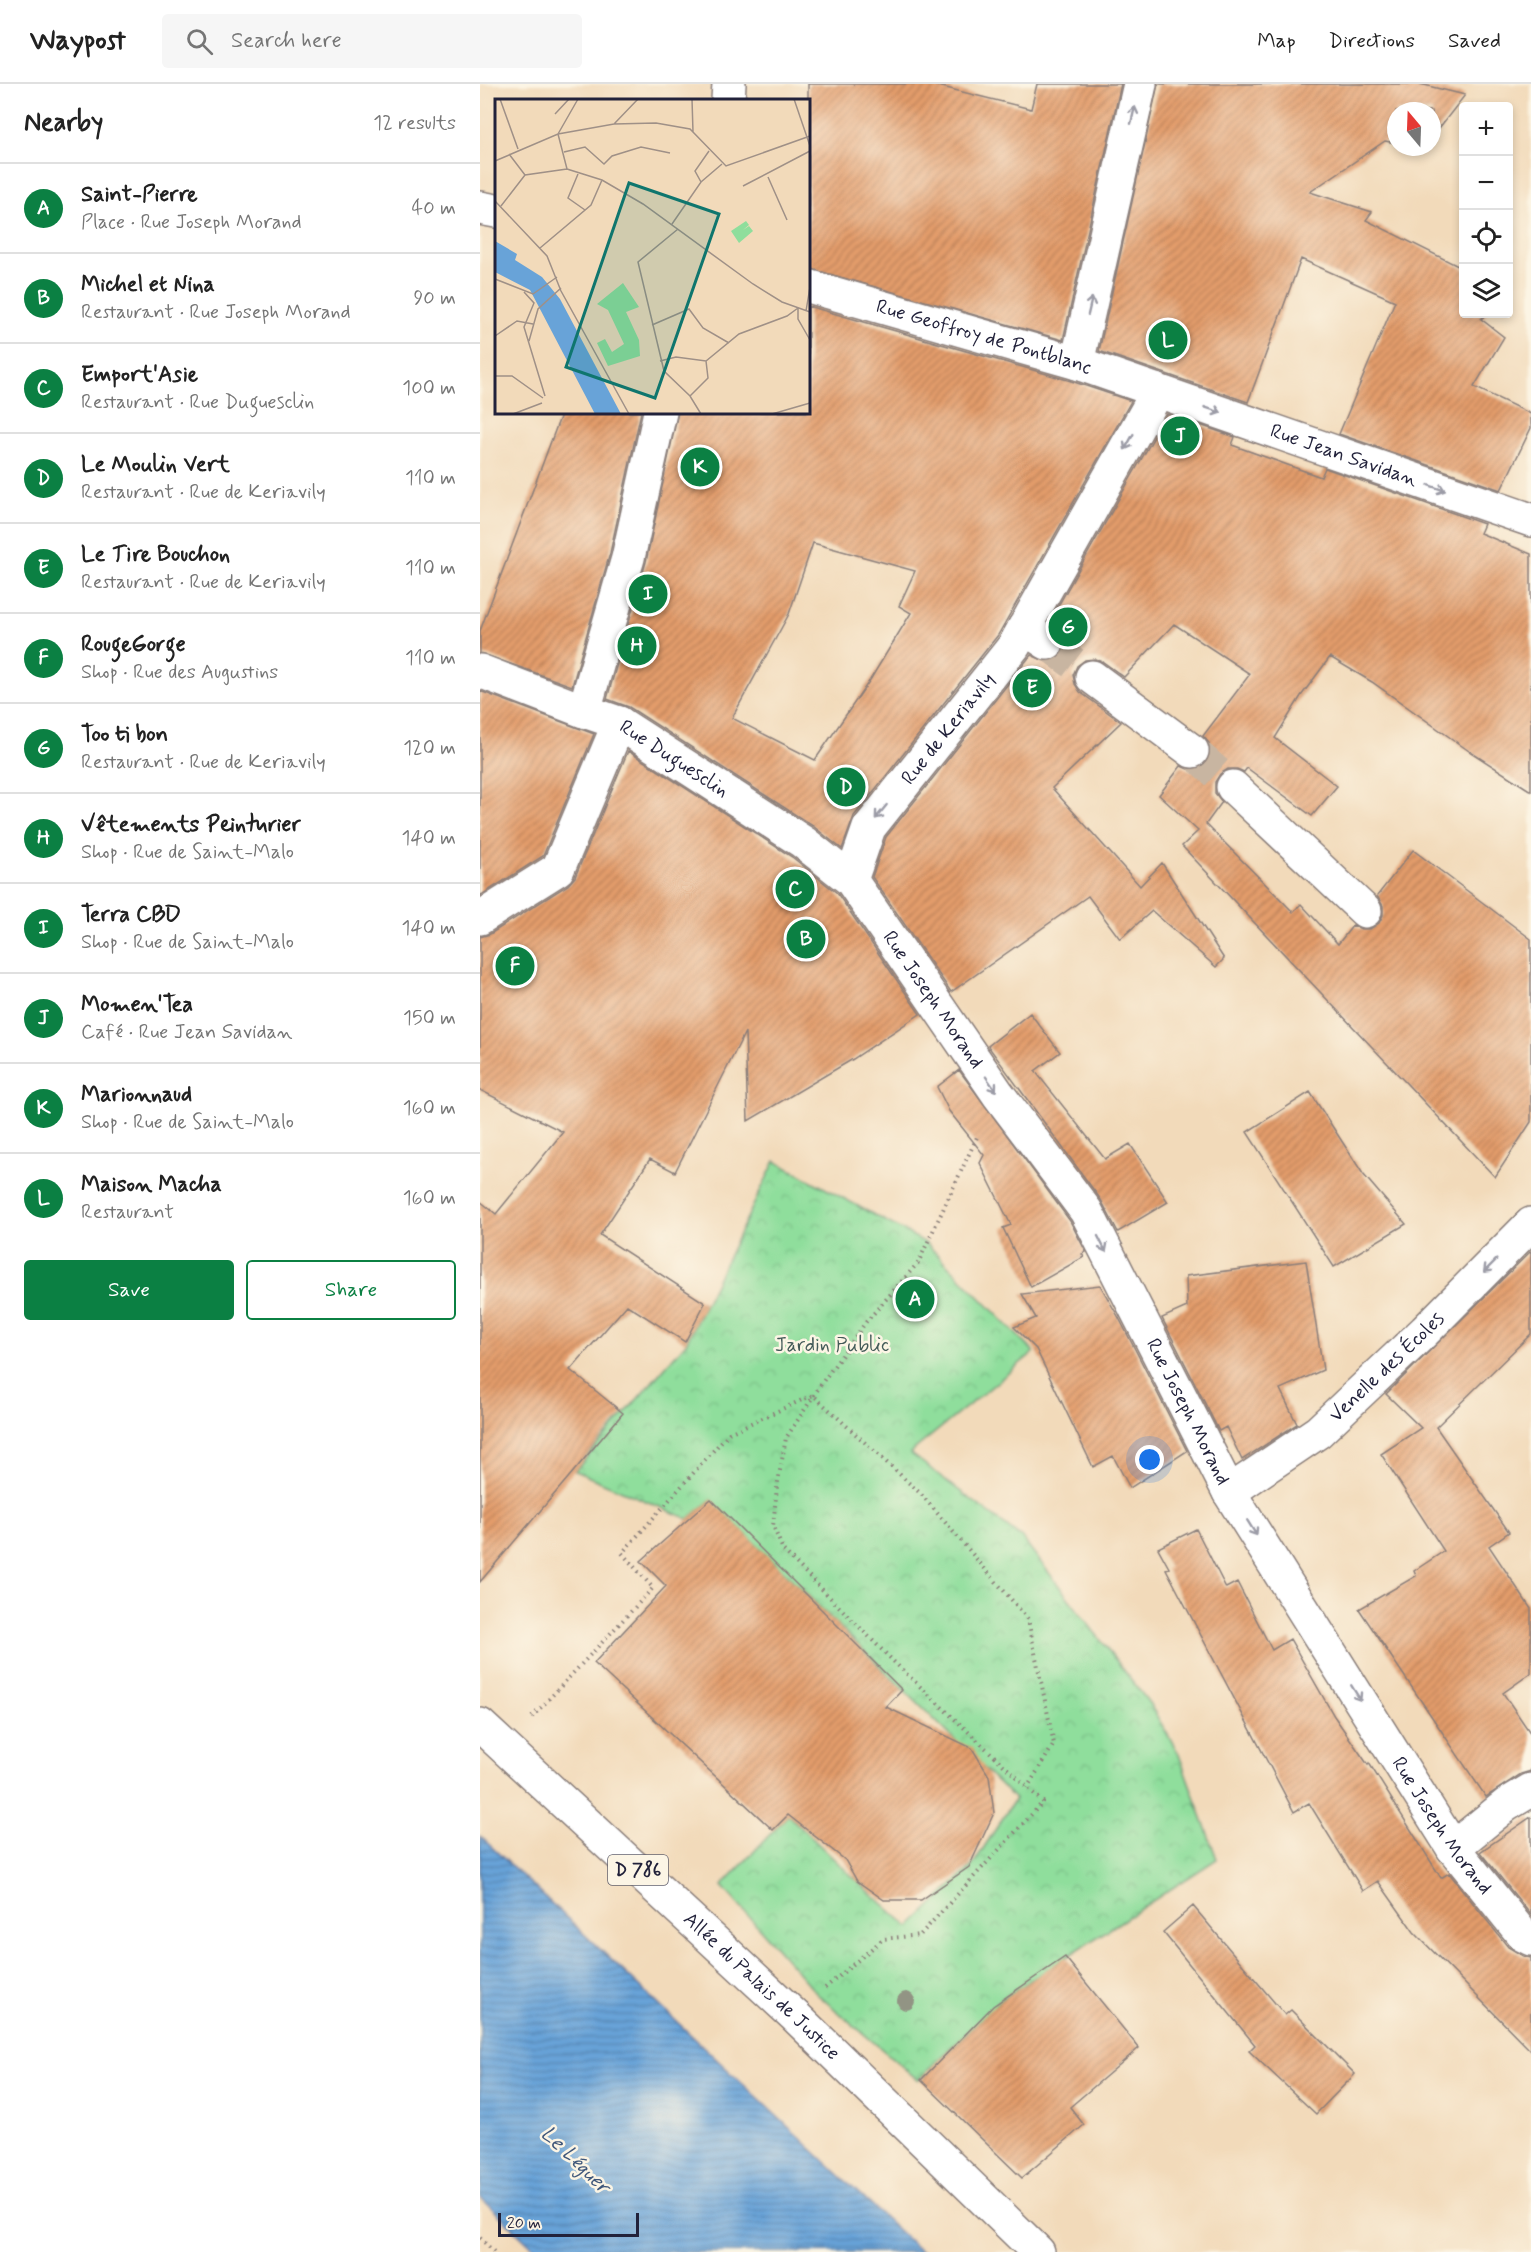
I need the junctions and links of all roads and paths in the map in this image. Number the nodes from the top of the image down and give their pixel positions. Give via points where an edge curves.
1 (729, 84) edge
2 (1140, 84) edge
3 (728, 99) edge
4 (480, 208) edge
5 (495, 211) edge
6 (810, 287) edge
7 (1077, 363) junction
8 (1158, 391) junction
9 (660, 414) edge
10 (1531, 520) edge
11 (480, 671) edge
12 (1092, 677) tunnel mouth
13 (584, 711) junction
14 (619, 723) junction
15 (1192, 751) tunnel mouth
16 (1233, 787) tunnel mouth
17 (850, 880) junction
18 (1365, 911) dead end
19 (480, 918) edge
20 (998, 1094) junction
21 (1531, 1224) edge
22 (813, 1395) junction
23 (1229, 1492) junction
24 (528, 1721) dead end
25 (480, 1725) edge
26 (1027, 1788) junction
27 (1531, 1790) edge
28 (1453, 1848) junction
29 (1531, 1939) edge
30 (817, 1994) dead end
31 (480, 2238) edge
32 (494, 2252) edge
33 (1038, 2252) edge

1 - 3 street
7 -> 2 street
4 - 5 street
6 - 7 street, Rue Geoffroy de Pontblanc
7 - 8 street, Rue Geoffroy de Pontblanc
8 -> 10 street, Rue Jean Savidan
8 -> 17 street, Rue de Keriavily via 1036,636 1014,646 868,828
9 - 13 street via 628,558
11 - 13 street, Rue Duguesclin
12 - 15 street
13 - 14 street, Rue Duguesclin
14 - 17 street, Rue Duguesclin via 803,842
14 - 19 street via 558,869
16 - 18 street
17 -> 20 street, Rue Joseph Morand
20 - 22 path via 918,1263 866,1322
20 -> 23 street, Rue Joseph Morand via 1086,1211
21 -> 23 street, Venelle des Écoles via 1318,1432
22 - 24 path via 729,1434 622,1553 653,1588
22 - 26 path via 920,1493 1028,1619 1054,1744
22 - 26 path via 786,1438 773,1526 783,1550
23 -> 28 street, Rue Joseph Morand
25 - 33 street, Allée du Palais de Justice / D 786 via 795,2016
26 - 30 path via 1043,1802 920,1935 883,1939
27 - 28 street via 1506,1804
28 - 29 street, Rue Joseph Morand via 1523,1935
31 - 32 path

